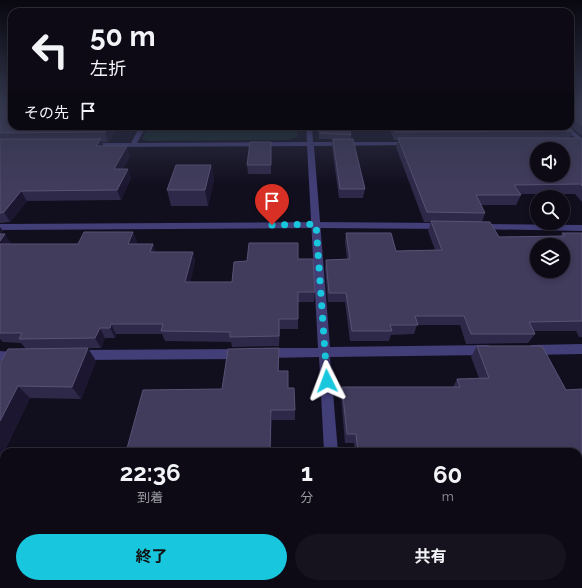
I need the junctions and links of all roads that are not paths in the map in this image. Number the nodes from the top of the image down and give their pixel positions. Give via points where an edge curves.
1 (141, 130) edge
2 (308, 130) edge
3 (568, 130) edge
4 (582, 142) edge
5 (418, 143) edge
6 (574, 143) edge
7 (133, 144) junction
8 (310, 144) junction
9 (86, 145) edge
10 (316, 224) junction
11 (448, 226) edge
12 (472, 226) edge
13 (0, 227) edge
14 (582, 228) edge
15 (582, 349) edge
16 (496, 350) edge
17 (520, 350) edge
18 (325, 353) junction
19 (64, 355) edge
20 (0, 356) edge
21 (32, 356) edge
22 (331, 448) edge

1 - 7 street
2 - 8 street
3 - 4 street
4 - 6 street
5 - 8 street
7 - 8 street
7 - 9 street
8 - 10 street
10 - 11 street
10 - 13 street
10 - 18 street
12 - 14 street
15 - 17 street
16 - 18 street
18 - 19 street
18 - 22 street
20 - 21 street

